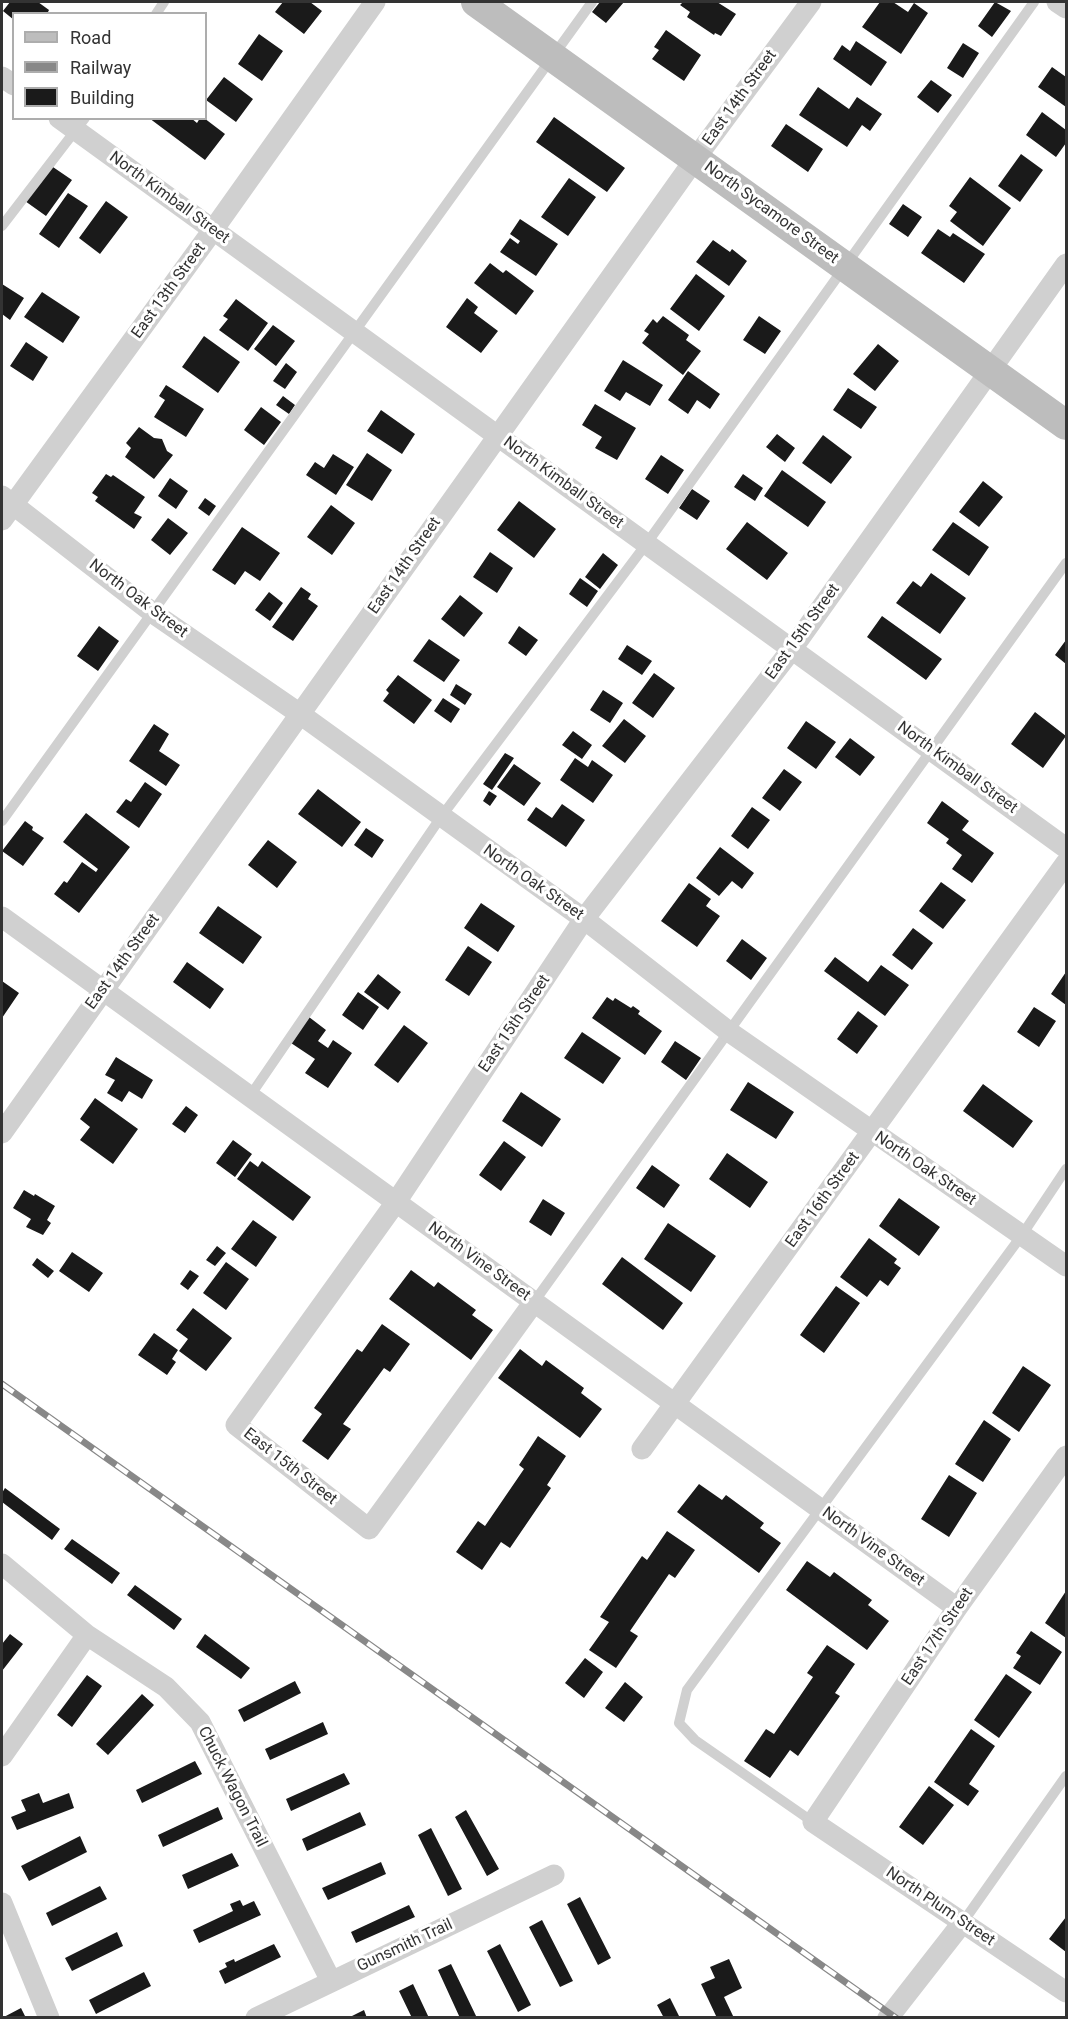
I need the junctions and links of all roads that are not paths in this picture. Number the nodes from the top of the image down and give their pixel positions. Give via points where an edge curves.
1 (375, 2) edge
2 (476, 2) edge
3 (592, 2) edge
4 (811, 2) edge
5 (1034, 2) edge
6 (1057, 2) edge
7 (1066, 8) edge
8 (553, 57) junction
9 (65, 120) edge
10 (81, 125) edge
11 (695, 159) junction
12 (2, 226) edge
13 (213, 230) junction
14 (1066, 264) edge
15 (846, 266) junction
16 (354, 332) junction
17 (991, 371) junction
18 (1066, 424) edge
19 (498, 436) junction
20 (5, 506) edge
21 (647, 543) junction
22 (1066, 563) edge
23 (153, 613) junction
24 (792, 649) junction
25 (300, 714) junction
26 (932, 750) junction
27 (441, 818) junction
28 (2, 821) edge
29 (1066, 848) edge
30 (1066, 863) edge
31 (2, 916) edge
32 (584, 919) junction
33 (103, 990) junction
34 (728, 1031) junction
35 (250, 1096) junction
36 (2, 1133) edge
37 (872, 1133) junction
38 (1066, 1169) edge
39 (396, 1202) junction
40 (1022, 1235) junction
41 (1066, 1266) edge
42 (534, 1302) junction
43 (675, 1404) junction
44 (642, 1449) dead end
45 (1066, 1456) edge
46 (820, 1509) junction
47 (2, 1564) edge
48 (957, 1608) junction
49 (87, 1635) junction
50 (2, 1755) edge
51 (1066, 1776) edge
52 (813, 1822) junction
53 (554, 1875) dead end
54 (2, 1903) edge
55 (963, 1922) junction
56 (331, 1981) junction
57 (1066, 1992) edge
58 (49, 2018) edge
59 (256, 2018) edge
60 (888, 2018) edge

1 - 13 street, East 13th Street
2 - 8 main road, North Sycamore Street
3 - 8 lane
4 - 11 street, East 14th Street
5 - 15 lane
6 - 7 street
8 - 11 main road, North Sycamore Street
8 - 16 lane
9 - 10 street, North Kimball Street
10 - 12 lane
10 - 13 street, North Kimball Street
11 - 15 main road, North Sycamore Street
11 - 19 street, East 14th Street
13 - 16 street, North Kimball Street
13 - 20 street, East 13th Street
14 - 17 street, East 15th Street
15 - 17 main road, North Sycamore Street
15 - 21 lane
16 - 19 street, North Kimball Street
16 - 23 lane
17 - 18 main road, North Sycamore Street
17 - 24 street, East 15th Street
19 - 21 street, North Kimball Street
19 - 25 street, East 14th Street
20 - 23 street, North Oak Street
21 - 24 street, North Kimball Street
21 - 27 lane
22 - 26 lane
23 - 25 street, North Oak Street
23 - 28 lane
24 - 26 street, North Kimball Street
24 - 32 street, East 15th Street
25 - 27 street, North Oak Street
25 - 33 street, East 14th Street
26 - 29 street, North Kimball Street
26 - 34 lane
27 - 32 street, North Oak Street
27 - 35 lane
30 - 37 street, East 16th Street
31 - 33 street, North Vine Street
32 - 34 street, North Oak Street
32 - 39 street, East 15th Street
33 - 35 street, North Vine Street
33 - 36 street, East 14th Street
34 - 37 street, North Oak Street
34 - 42 lane
35 - 39 street, North Vine Street
37 - 40 street, North Oak Street
37 - 43 street, East 16th Street
38 - 40 lane
39 - 42 street, North Vine Street
39 - 42 street, East 15th Street via 236,1425 369,1529
40 - 41 street, North Oak Street
40 - 46 lane
42 - 43 street, North Vine Street
43 - 44 street, East 16th Street
43 - 46 street, North Vine Street
45 - 48 street, East 17th Street
46 - 48 street, North Vine Street
46 - 52 lane via 687,1690 679,1723 695,1740
47 - 49 street, Chuck Wagon Trail
48 - 52 street, East 17th Street
49 - 50 street
49 - 56 street, Chuck Wagon Trail via 166,1687 200,1722
51 - 55 lane
52 - 55 street, North Plum Street
53 - 56 street, Gunsmith Trail
54 - 58 street
55 - 57 street, North Plum Street
55 - 60 street
56 - 59 street, Gunsmith Trail

